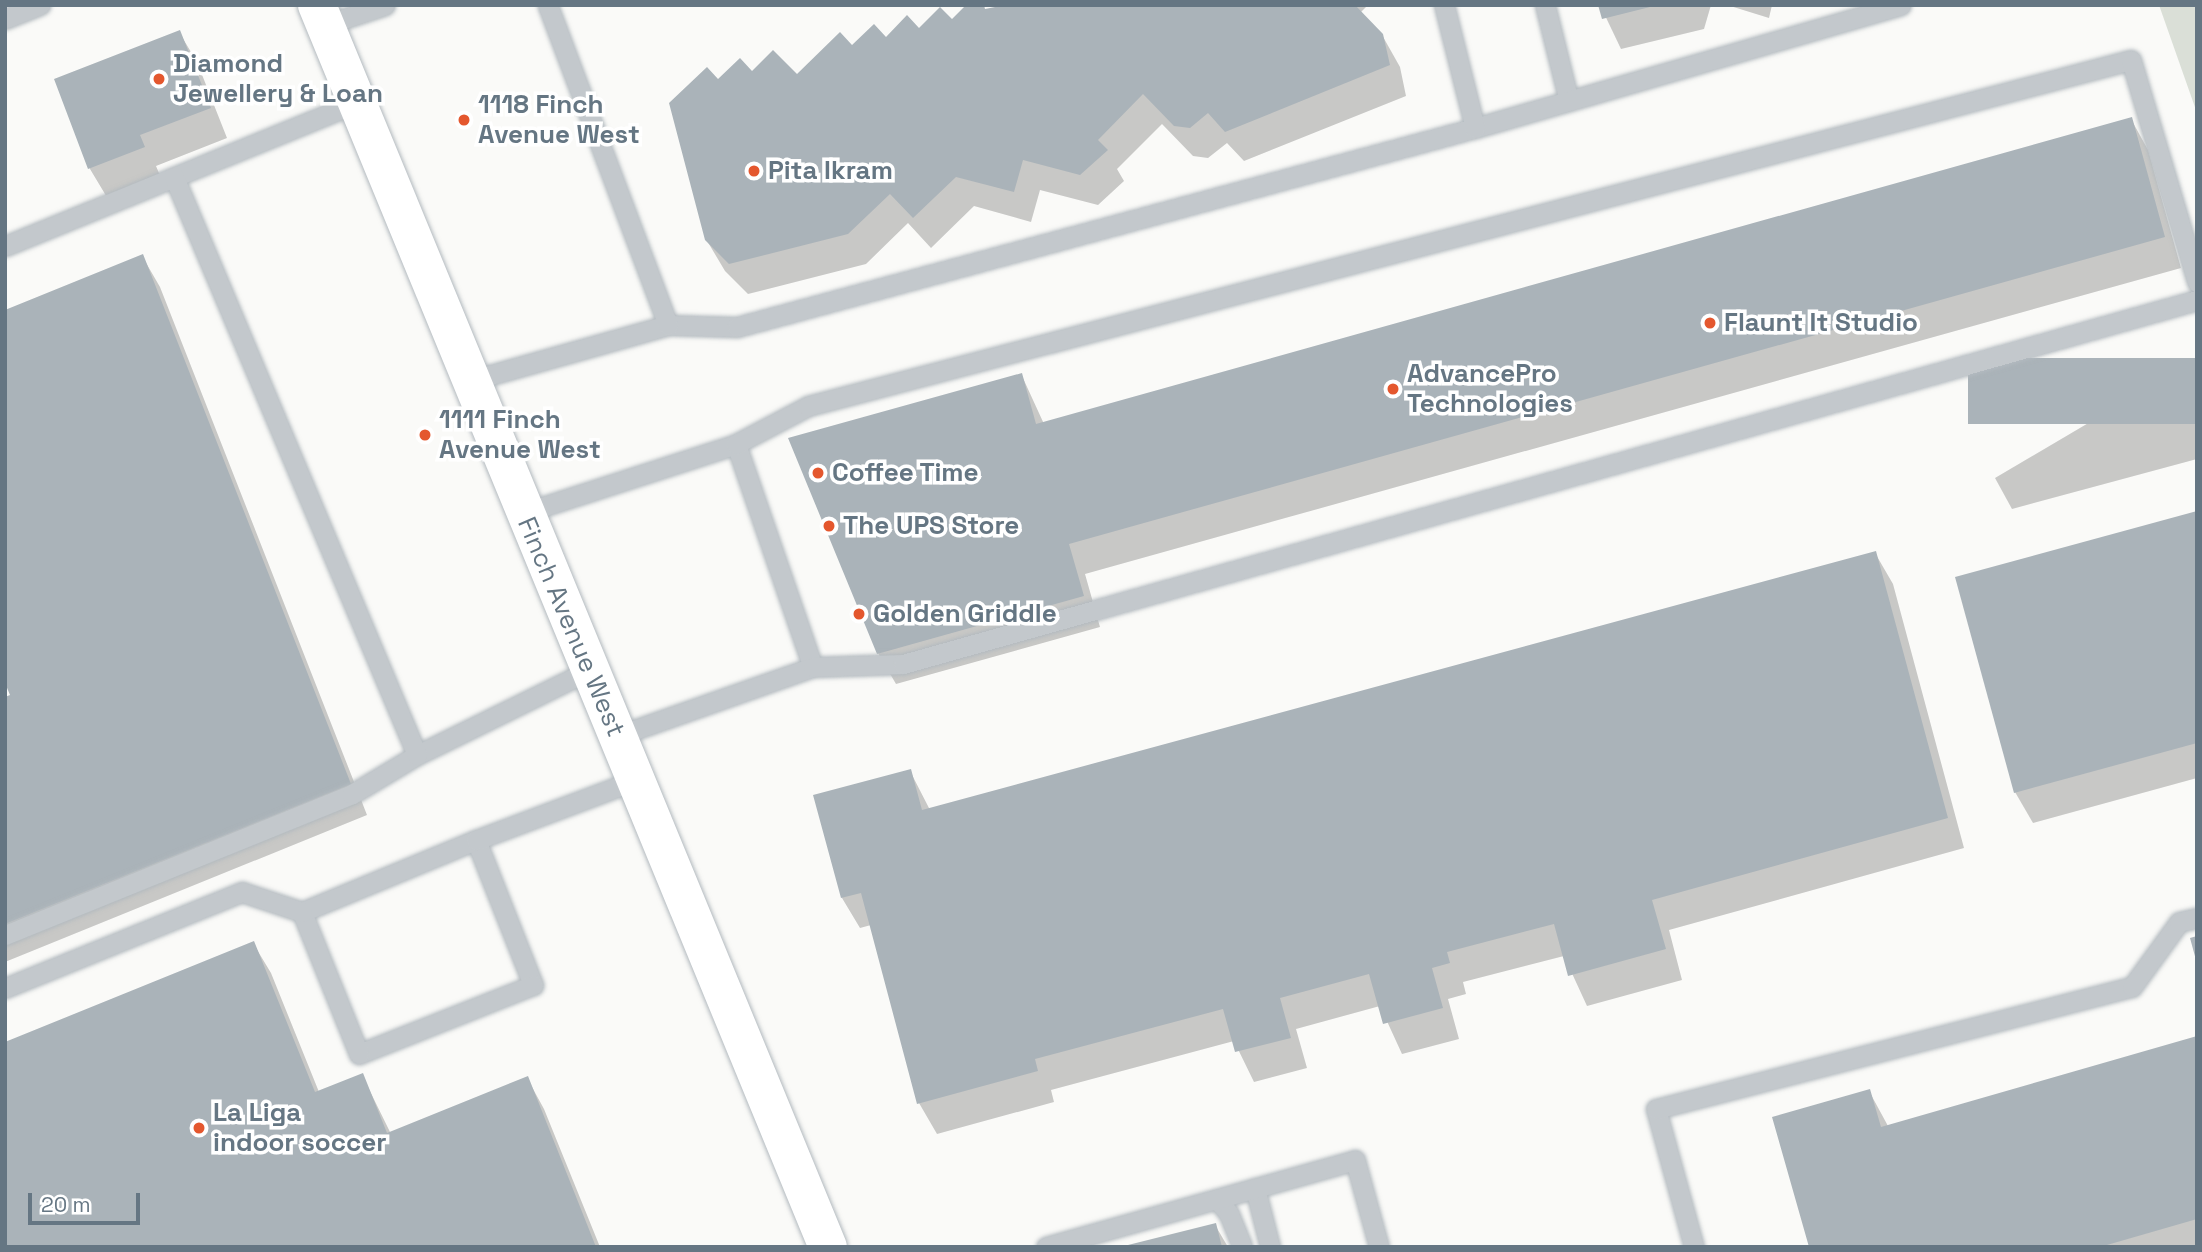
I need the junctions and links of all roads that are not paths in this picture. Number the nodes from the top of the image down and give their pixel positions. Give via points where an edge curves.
1 (40, 5) edge
2 (385, 5) edge
3 (548, 5) edge
4 (1444, 5) edge
5 (1545, 5) edge
6 (1901, 5) edge
7 (321, 15) edge
8 (5, 19) edge
9 (1569, 101) junction
10 (355, 103) junction
11 (1475, 128) junction
12 (174, 177) junction
13 (5, 246) edge
14 (2197, 282) edge
15 (2197, 300) edge
16 (668, 325) junction
17 (469, 381) junction
18 (736, 444) junction
19 (523, 513) junction
20 (813, 667) junction
21 (590, 670) junction
22 (617, 736) junction
23 (417, 755) junction
24 (636, 780) junction
25 (476, 840) junction
26 (302, 912) junction
27 (2197, 918) edge
28 (5, 935) edge
29 (5, 988) edge
30 (1255, 1188) junction
31 (1217, 1199) junction
32 (828, 1247) edge
33 (1046, 1247) edge
34 (1242, 1247) edge
35 (1270, 1247) edge
36 (1379, 1247) edge
37 (1694, 1247) edge

1 - 8 lane
2 - 7 lane
3 - 16 lane
4 - 11 lane
5 - 9 lane
6 - 9 lane
7 - 10 main road, Finch Avenue West
9 - 11 lane
10 - 12 lane
10 - 17 main road, Finch Avenue West
11 - 16 lane via 737,327
12 - 13 lane
12 - 23 lane
14 - 18 lane via 2131,60 808,406
15 - 20 lane via 903,664
16 - 17 lane
17 - 19 main road, Finch Avenue West
18 - 19 lane
18 - 20 lane
19 - 21 main road, Finch Avenue West
20 - 22 lane
21 - 22 main road, Finch Avenue West
21 - 23 lane
22 - 24 main road, Finch Avenue West
23 - 28 lane via 352,794
24 - 25 lane
24 - 32 main road, Finch Avenue West
25 - 26 lane
25 - 26 lane via 533,985 359,1054
26 - 29 lane via 242,892
27 - 37 lane via 2179,922 2132,987 1656,1109
30 - 31 lane
30 - 35 lane
30 - 36 lane via 1355,1160
31 - 33 lane
31 - 34 lane via 1229,1214

